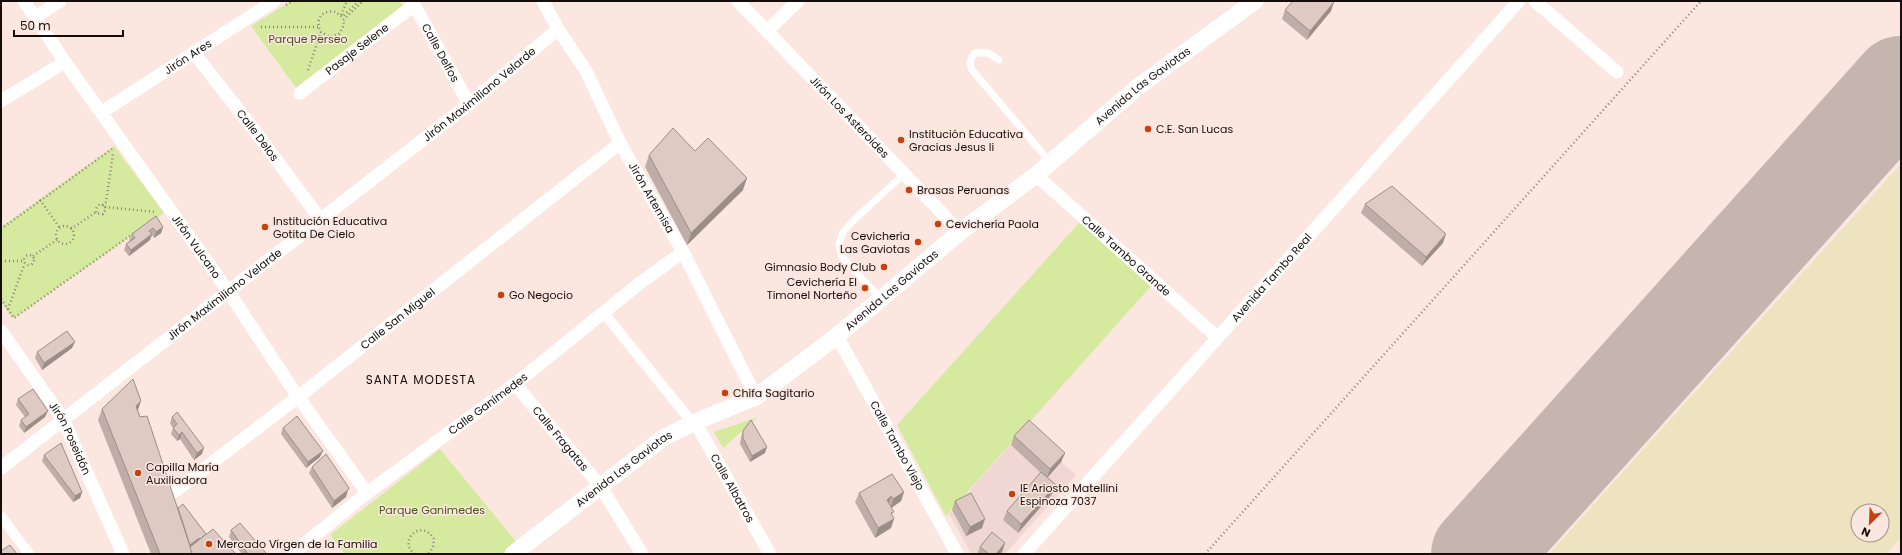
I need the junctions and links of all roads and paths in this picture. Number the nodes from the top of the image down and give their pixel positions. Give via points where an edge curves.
1 (24, 1) edge
2 (60, 1) edge
3 (274, 1) edge
4 (347, 1) edge
5 (359, 1) edge
6 (363, 1) edge
7 (543, 1) edge
8 (738, 1) edge
9 (798, 1) edge
10 (1255, 1) edge
11 (1519, 1) edge
12 (1535, 1) edge
13 (1701, 1) edge
14 (413, 3) edge
15 (341, 15) junction
16 (35, 17) junction
17 (259, 27) dead end
18 (318, 27) junction
19 (558, 29) junction
20 (767, 31) junction
21 (321, 32) junction
22 (194, 53) junction
23 (999, 60) dead end
24 (65, 62) junction
25 (1617, 72) dead end
26 (300, 93) joint
27 (1, 101) edge
28 (469, 104) junction
29 (102, 112) junction
30 (620, 143) junction
31 (1050, 162) junction
32 (904, 174) junction
33 (1036, 175) junction
34 (40, 200) junction
35 (104, 206) junction
36 (96, 212) junction
37 (162, 213) dead end
38 (320, 219) junction
39 (1, 228) edge
40 (60, 228) junction
41 (71, 229) junction
42 (136, 231) edge
43 (960, 232) junction
44 (58, 239) junction
45 (682, 252) junction
46 (33, 256) junction
47 (1, 262) edge
48 (24, 263) junction
49 (228, 291) junction
50 (1, 299) edge
51 (881, 299) junction
52 (8, 308) junction
53 (604, 313) junction
54 (1, 330) edge
55 (837, 336) junction
56 (1217, 336) junction
57 (515, 384) junction
58 (756, 396) junction
59 (298, 397) junction
60 (63, 419) junction
61 (695, 422) junction
62 (1, 468) edge
63 (601, 487) junction
64 (174, 492) edge
65 (367, 493) junction
66 (1, 516) edge
67 (28, 554) edge
68 (123, 554) edge
69 (292, 554) edge
70 (415, 554) edge
71 (428, 554) edge
72 (513, 554) edge
73 (642, 554) edge
74 (770, 554) edge
75 (957, 554) edge
76 (1024, 554) edge
77 (1205, 554) edge

1 - 16 street, Jirón Vulcano
2 - 16 street
3 - 22 street, Jirón Ares
4 - 15 path
5 - 15 path via 342,17
6 - 21 path via 343,20 344,25 339,34 330,37
7 - 19 street, Jirón Artemisa
8 - 20 street, Jirón Los Asteroides
9 - 20 street
10 - 31 street, Avenida Las Gaviotas via 1139,86
11 - 56 street, Avenida Tambo Real
12 - 25 street
13 - 77 path
14 - 26 street, Pasaje Selene
14 - 28 street, Calle Delfos
15 - 18 path via 330,11 324,12 320,16
16 - 24 street, Jirón Vulcano
17 - 18 path
18 - 21 path
19 - 28 street, Jirón Maximiliano Velarde
19 - 30 street, Jirón Artemisa via 586,70
20 - 32 street, Jirón Los Asteroides
21 - 26 path
22 - 29 street, Jirón Ares
22 - 38 street, Calle Delos
23 - 31 lane via 988,53 975,53 970,64 972,70
24 - 27 street
24 - 29 street, Jirón Vulcano
28 - 38 street, Jirón Maximiliano Velarde
29 - 49 street, Jirón Vulcano
30 - 45 street, Jirón Artemisa
30 - 59 street, Calle San Miguel
31 - 33 street, Avenida Las Gaviotas
32 - 43 street, Jirón Los Asteroides
32 - 51 lane via 855,219 843,232 839,244 842,257
33 - 43 street, Avenida Las Gaviotas
33 - 56 street, Calle Tambo Grande
34 - 35 path via 114,147
34 - 39 path
34 - 40 path
35 - 36 path via 98,205
35 - 36 path via 103,214
35 - 37 path
36 - 41 path
38 - 49 street, Jirón Maximiliano Velarde
40 - 41 path via 69,226
40 - 44 path via 56,237
41 - 44 path via 74,232 72,239 66,244
42 - 52 path via 14,318
43 - 51 street, Avenida Las Gaviotas
44 - 46 path
45 - 53 street, Calle Ganímedes
45 - 58 street, Jirón Artemisa
46 - 48 path via 26,255
46 - 48 path via 32,264
47 - 48 path
48 - 52 path
49 - 59 street, Jirón Vulcano
49 - 60 street, Jirón Maximiliano Velarde
50 - 52 path
51 - 55 street, Avenida Las Gaviotas
53 - 57 street, Calle Ganímedes
53 - 61 street via 686,415
54 - 60 street, Jirón Poseidón
55 - 58 street, Avenida Las Gaviotas
55 - 75 street, Calle Tambo Viejo
56 - 76 street, Avenida Tambo Real
57 - 63 street, Calle Fragatas
57 - 65 street, Calle Ganímedes
58 - 61 street, Avenida Las Gaviotas
59 - 64 street, Calle San Miguel
59 - 65 street, Jirón Vulcano
60 - 62 street, Jirón Maximiliano Velarde
60 - 68 street, Jirón Poseidón
61 - 63 street, Avenida Las Gaviotas via 663,438
61 - 74 street, Calle Albatros
63 - 72 street, Avenida Las Gaviotas
63 - 73 street, Calle Fragatas
65 - 69 street, Calle Ganímedes
66 - 67 street
70 - 71 path via 408,542 416,531 423,530 434,539 433,548

